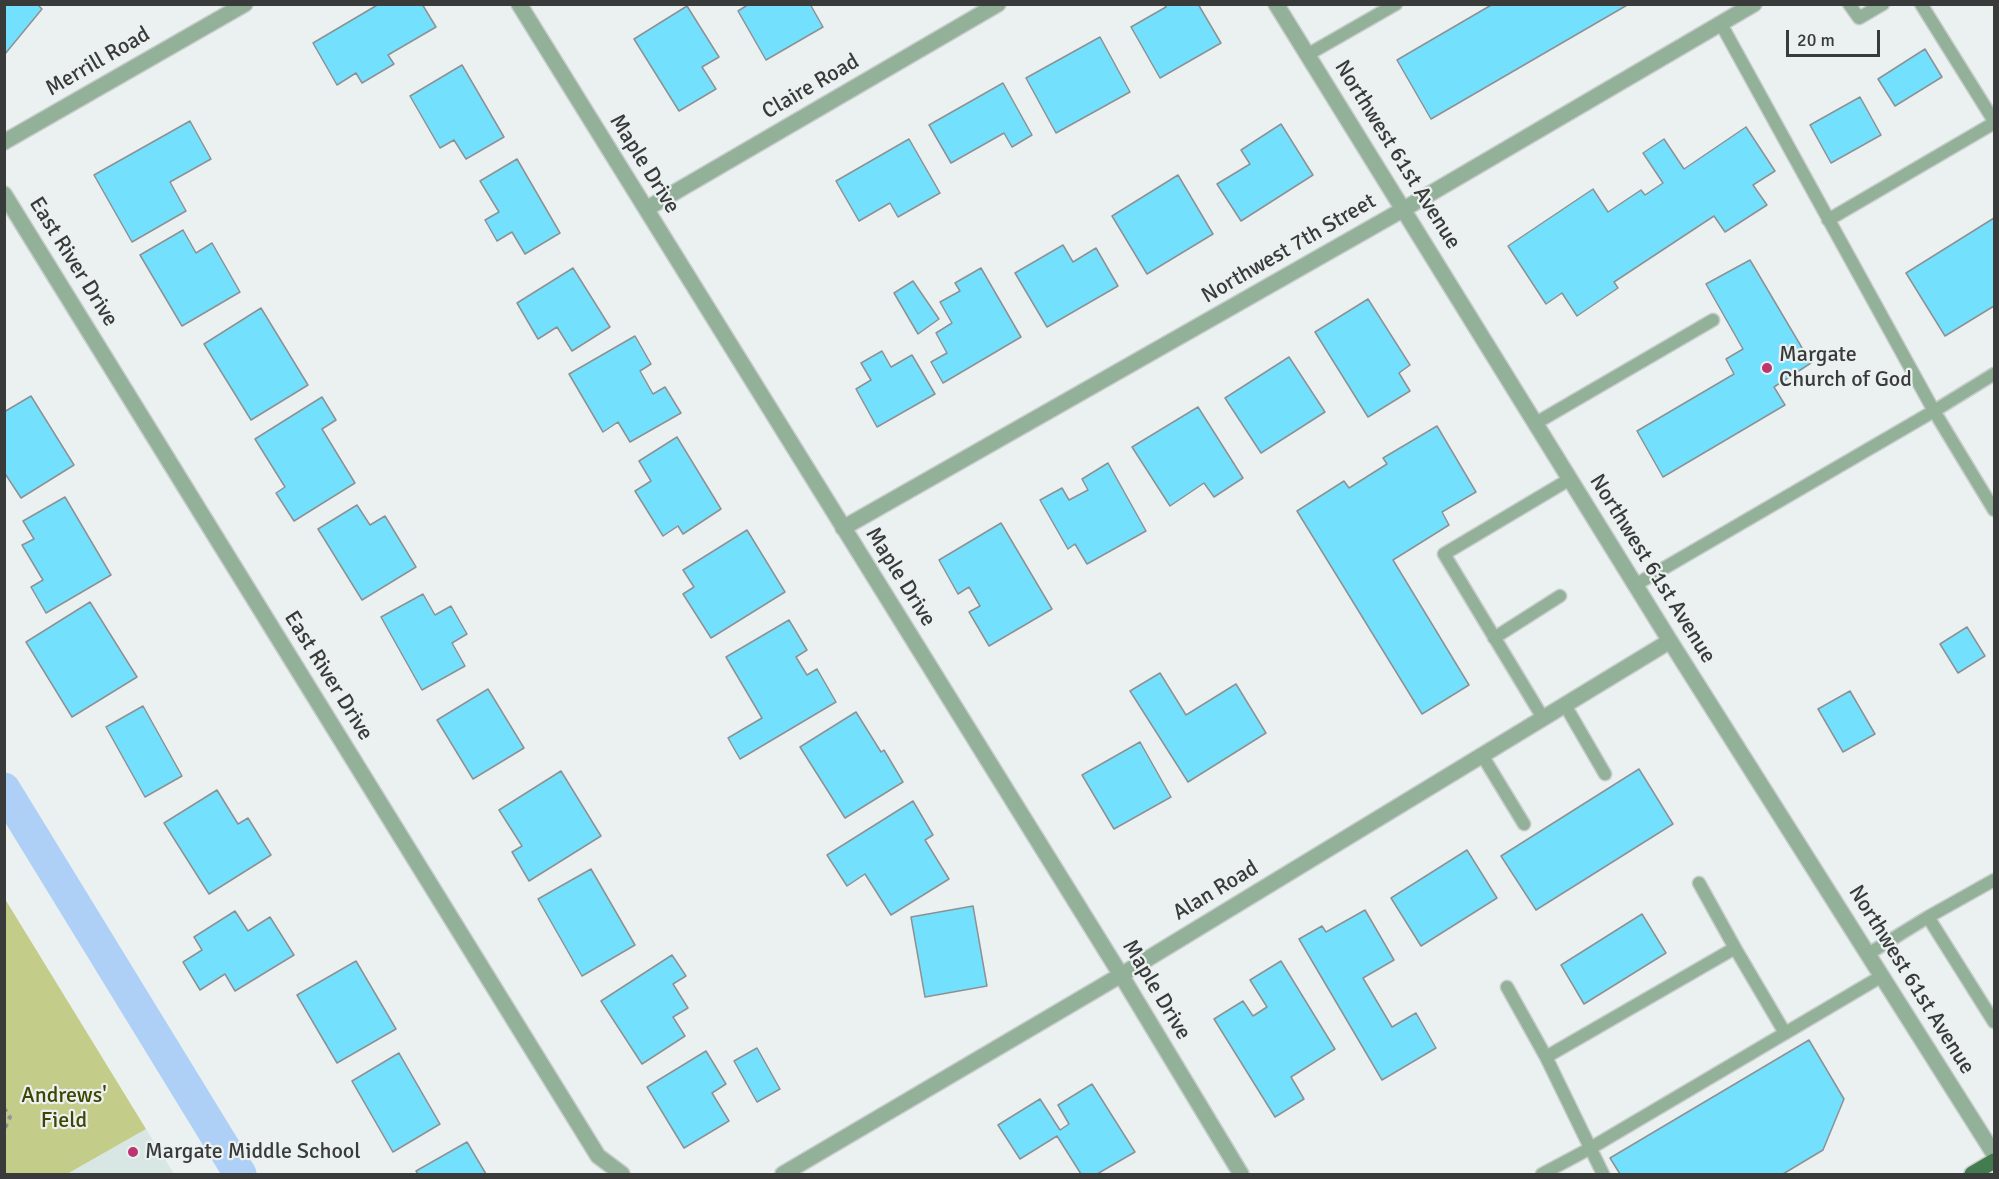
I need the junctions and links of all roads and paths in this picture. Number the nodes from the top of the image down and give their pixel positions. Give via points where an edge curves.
1 (245, 4) edge
2 (519, 4) edge
3 (998, 4) edge
4 (1276, 4) edge
5 (1396, 4) edge
6 (1754, 4) edge
7 (1849, 4) edge
8 (1883, 4) edge
9 (1921, 4) edge
10 (1732, 10) edge
11 (1721, 24) junction
12 (1307, 55) junction
13 (1995, 122) edge
14 (4, 142) edge
15 (4, 194) edge
16 (646, 209) junction
17 (1404, 209) junction
18 (1828, 220) junction
19 (1713, 320) dead end
20 (1995, 374) edge
21 (1934, 411) junction
22 (1536, 423) junction
23 (1570, 478) junction
24 (1995, 510) edge
25 (843, 528) junction
26 (1635, 585) junction
27 (1560, 596) dead end
28 (1494, 638) junction
29 (1670, 641) junction
30 (1565, 705) junction
31 (1543, 718) junction
32 (1482, 755) junction
33 (1605, 774) dead end
34 (1524, 824) dead end
35 (1995, 880) edge
36 (1699, 883) dead end
37 (1928, 917) junction
38 (1735, 948) junction
39 (1868, 954) junction
40 (1121, 975) junction
41 (1882, 976) junction
42 (1507, 987) dead end
43 (1995, 1022) edge
44 (1785, 1033) junction
45 (1546, 1057) junction
46 (4, 1108) edge
47 (4, 1130) edge
48 (1589, 1149) junction
49 (1995, 1154) edge
50 (1995, 1161) edge
51 (622, 1174) edge
52 (783, 1174) edge
53 (1241, 1174) edge
54 (1542, 1174) edge
55 (1603, 1174) edge
56 (1972, 1174) edge

1 - 14 street, Merrill Road
2 - 16 street, Maple Drive
3 - 16 street, Claire Road
4 - 12 street, Northwest 61st Avenue
5 - 12 lane
6 - 10 street, Northwest 7th Street
7 - 8 lane via 1859,18
9 - 13 lane
10 - 11 street, Northwest 7th Street
11 - 17 street, Northwest 7th Street
11 - 18 lane
12 - 17 street, Northwest 61st Avenue
13 - 18 lane
15 - 51 street, East River Drive via 598,1156
16 - 25 street, Maple Drive
17 - 22 street, Northwest 61st Avenue
17 - 25 street, Northwest 7th Street
18 - 21 lane
19 - 22 lane
20 - 21 lane
21 - 24 lane
21 - 26 lane
22 - 23 street, Northwest 61st Avenue
23 - 26 street, Northwest 61st Avenue
23 - 28 lane via 1444,554
25 - 40 street, Maple Drive
26 - 29 street, Northwest 61st Avenue
27 - 28 lane
28 - 31 lane
29 - 30 street, Alan Road
29 - 39 street, Northwest 61st Avenue
30 - 31 street, Alan Road
30 - 33 lane
31 - 32 street, Alan Road
32 - 34 lane
32 - 40 street, Alan Road
35 - 37 lane
36 - 38 lane
37 - 39 lane
37 - 43 lane
38 - 44 lane
38 - 45 lane
39 - 41 street, Northwest 61st Avenue
40 - 52 street, Alan Road
40 - 53 street, Maple Drive
41 - 44 lane
41 - 49 street, Northwest 61st Avenue
42 - 45 lane
44 - 48 lane
45 - 48 lane
46 - 47 path via 10,1117
48 - 54 lane
48 - 55 lane
50 - 56 main road

